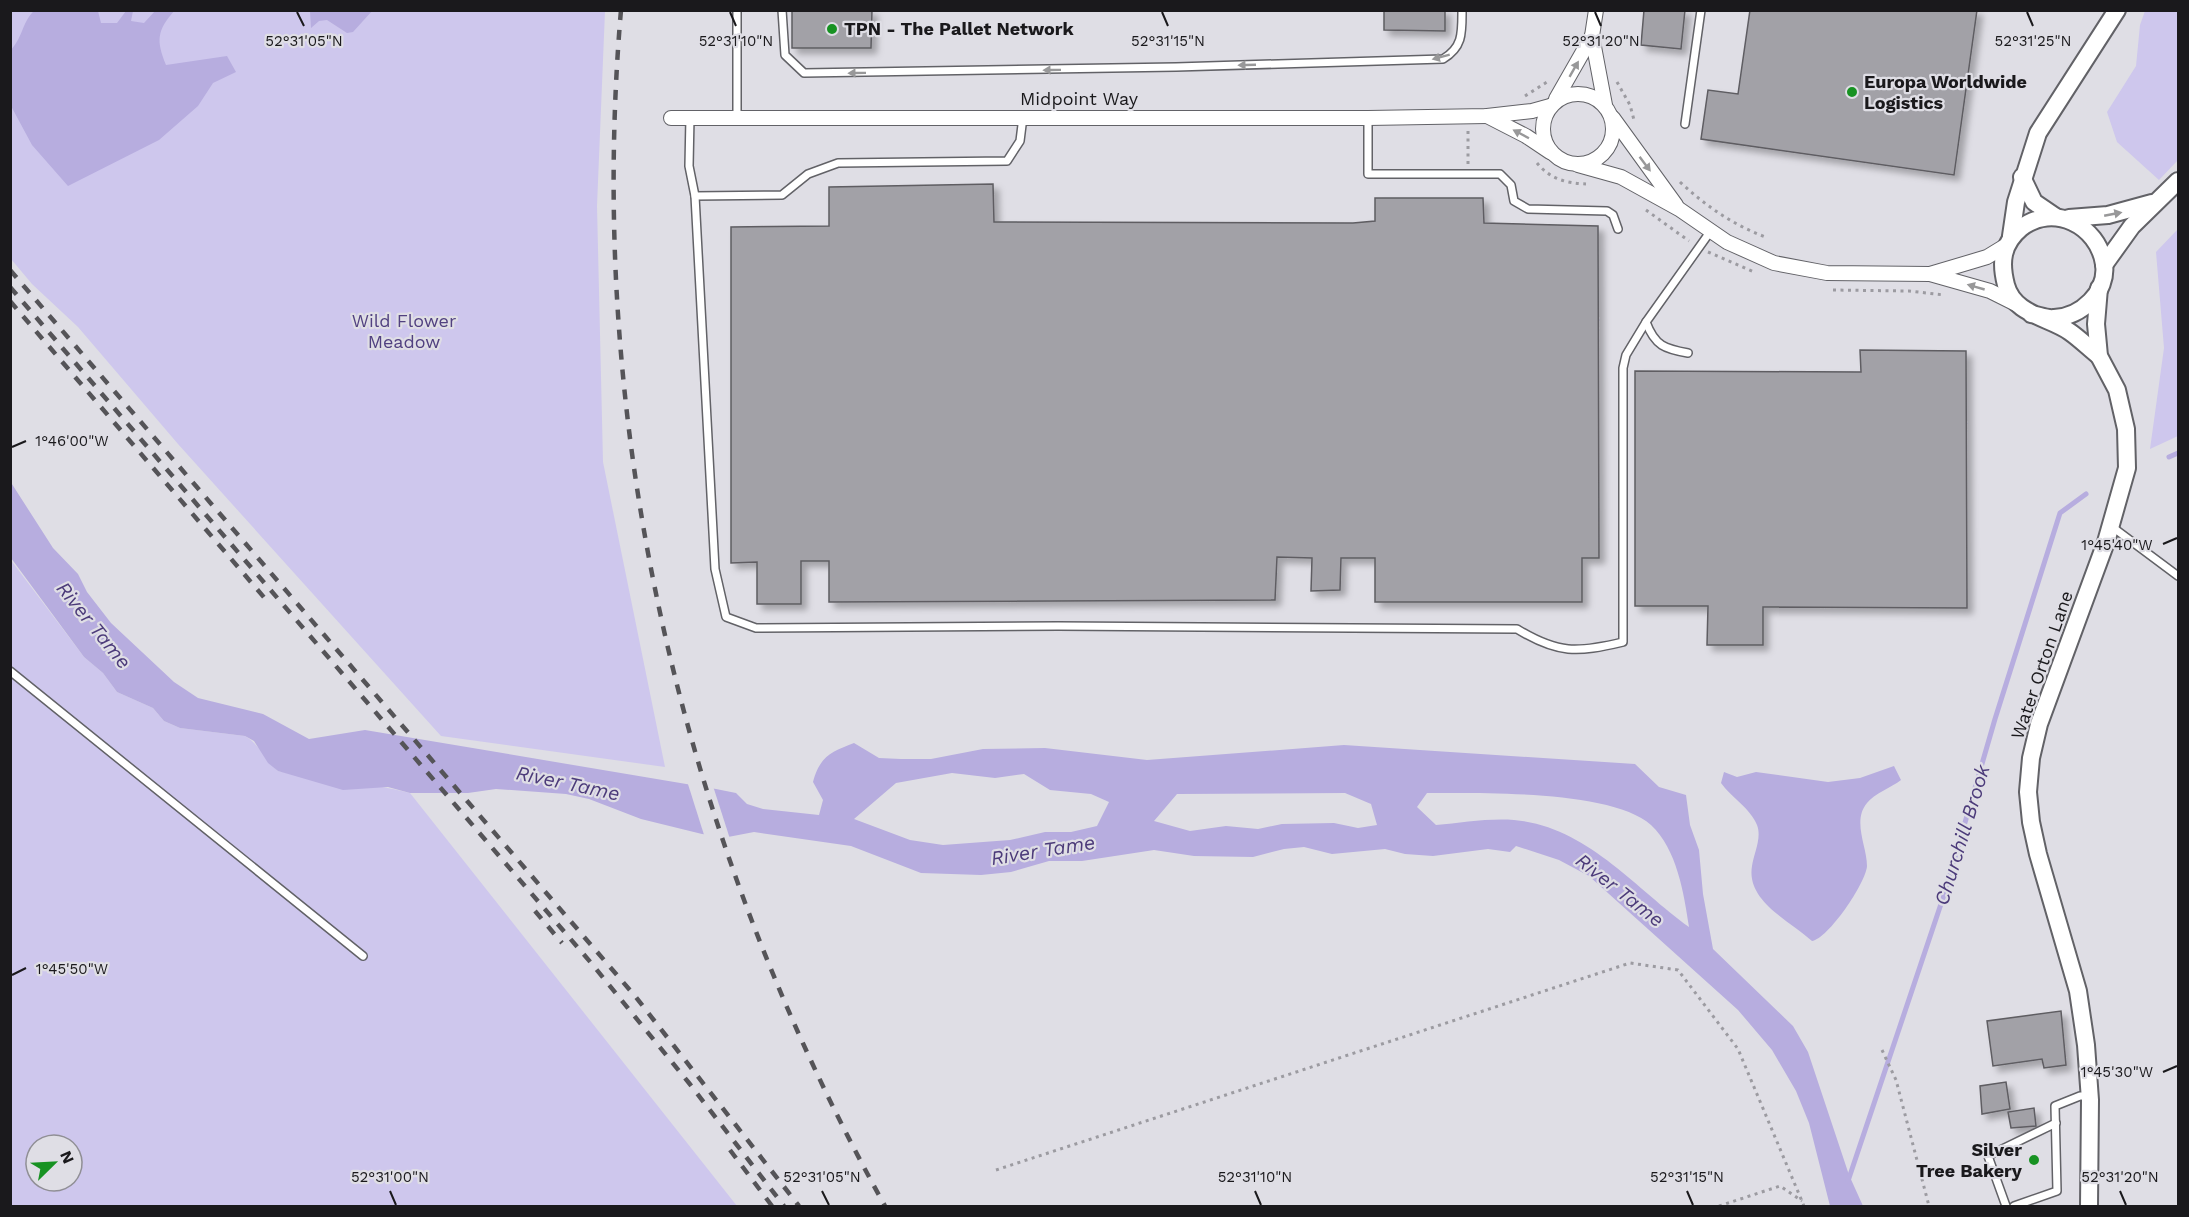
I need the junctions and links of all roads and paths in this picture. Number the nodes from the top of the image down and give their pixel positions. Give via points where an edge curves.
1 (737, 10) edge
2 (782, 10) edge
3 (1462, 10) edge
4 (1596, 10) edge
5 (1701, 10) edge
6 (2118, 10) edge
7 (1592, 36) junction
8 (1613, 74) dead end
9 (1552, 104) junction
10 (1609, 111) junction
11 (736, 116) junction
12 (1468, 116) junction
13 (1487, 116) junction
14 (690, 117) junction
15 (1023, 117) junction
16 (671, 118) dead end
17 (1368, 118) junction
18 (1634, 124) dead end
19 (1685, 124) dead end
20 (1553, 154) junction
21 (1578, 165) junction
22 (1672, 174) dead end
23 (1468, 175) junction
24 (2022, 177) junction
25 (2178, 181) edge
26 (695, 196) junction
27 (2159, 201) junction
28 (1679, 209) junction
29 (2061, 218) junction
30 (1618, 229) dead end
31 (1710, 232) junction
32 (1768, 238) dead end
33 (2008, 241) junction
34 (2104, 265) junction
35 (1930, 274) junction
36 (2099, 288) junction
37 (2026, 310) junction
38 (1646, 322) junction
39 (1688, 353) dead end
40 (2099, 356) junction
41 (2111, 526) junction
42 (2178, 576) edge
43 (10, 671) edge
44 (363, 956) dead end
45 (1882, 1050) dead end
46 (2090, 1096) junction
47 (2056, 1123) junction
48 (996, 1170) dead end
49 (1803, 1201) junction
50 (1719, 1206) edge
51 (1804, 1206) edge
52 (1929, 1206) edge
53 (2006, 1206) edge
54 (2014, 1206) edge
55 (2088, 1206) edge

1 - 11 lane
3 -> 2 lane via 1462,39 1454,52 1443,59 815,73 804,73 785,55
4 - 7 street
5 - 19 lane
6 - 24 street via 2038,133
9 -> 7 street
7 - 10 street
8 - 18 path via 1630,105
9 - 10 street via 1566,95 1580,93 1594,96
9 - 13 street, Midpoint Way via 1532,111
9 - 20 street via 1542,131
10 - 21 street via 1614,131 1608,149 1593,162
10 -> 28 street
11 - 14 street, Midpoint Way
11 - 15 street, Midpoint Way
12 - 13 street, Midpoint Way
12 - 17 street, Midpoint Way
12 - 23 path
20 -> 13 street, Midpoint Way
14 - 16 street, Midpoint Way
14 - 26 lane via 689,166
15 - 17 street, Midpoint Way
15 - 26 lane via 1020,141 1006,160 838,164 808,174 783,195
17 - 23 lane via 1368,174
20 - 21 street
21 - 28 street via 1621,177
22 - 32 path via 1727,220
23 - 30 lane via 1500,174 1511,185 1514,201 1528,209 1607,211 1613,215
24 - 29 street via 2034,202
24 - 33 street
25 - 27 street
26 - 38 lane via 715,569 726,617 756,628 1517,629 1551,648 1569,650 1623,642 1623,368 1626,355
29 -> 27 street via 2108,215
27 - 34 street via 2132,226
28 - 31 street
29 - 33 street via 2028,223
29 - 34 street via 2084,227 2097,243
31 - 35 street via 1774,263 1827,273
31 - 38 lane
33 - 35 street via 1987,256
33 - 37 street via 2002,266 2007,289
34 - 36 street
37 -> 35 street via 1990,291
36 - 37 street via 2075,314 2053,319
36 - 40 street, Water Orton Lane
37 - 40 street, Water Orton Lane via 2069,331
38 - 39 lane via 1652,338 1669,350
40 - 41 street, Water Orton Lane via 2116,390 2126,429 2127,468
41 - 42 lane
41 - 46 street, Water Orton Lane via 2039,724 2028,792 2038,854 2078,991
43 - 44 lane
45 - 52 path via 1894,1075
46 - 47 lane via 2055,1106
46 - 55 street, Water Orton Lane
47 - 53 lane via 1988,1156
47 - 54 lane via 2057,1191
48 - 49 path via 1630,963 1678,970 1738,1049
49 - 50 path via 1780,1186
49 - 51 path

